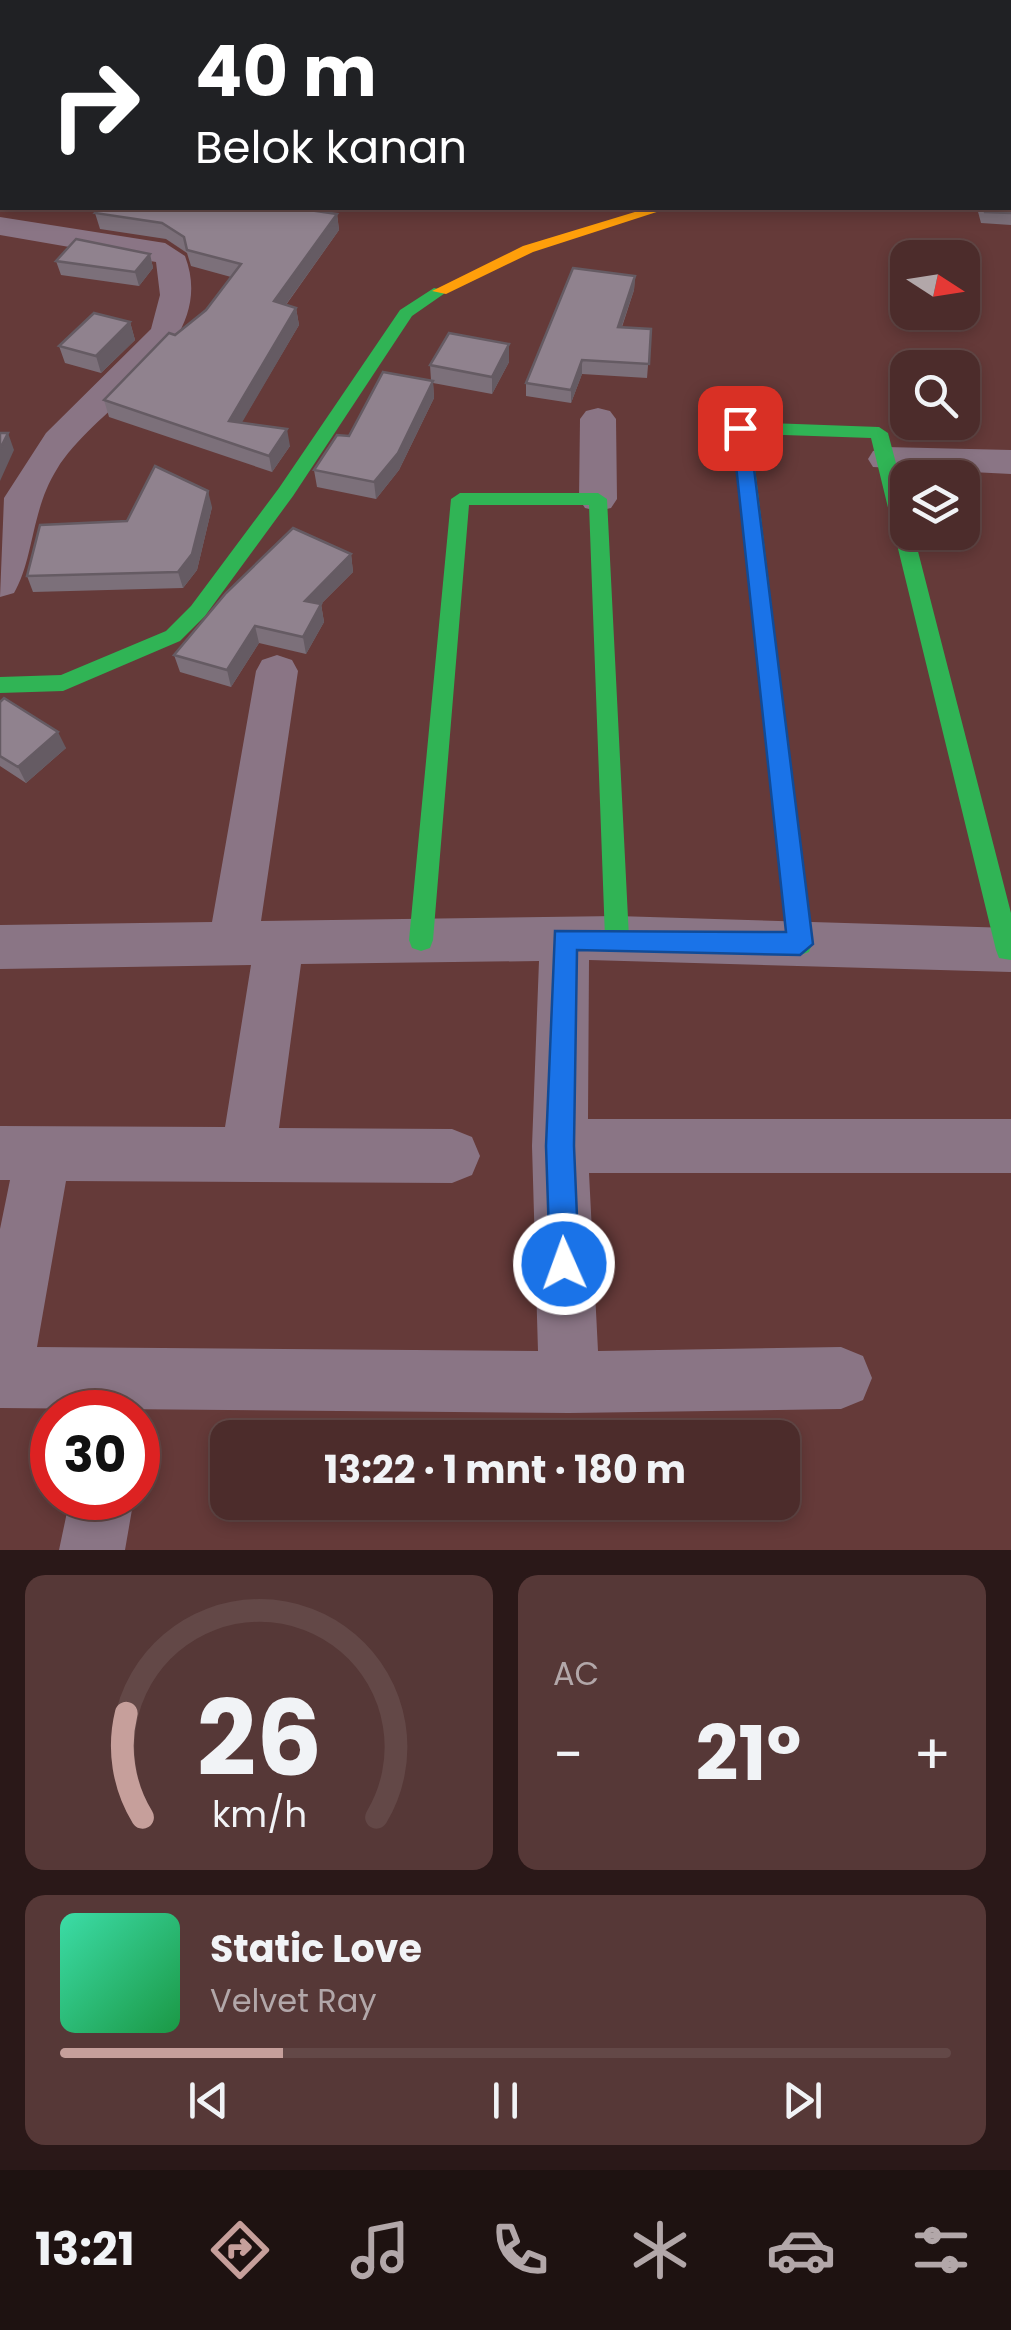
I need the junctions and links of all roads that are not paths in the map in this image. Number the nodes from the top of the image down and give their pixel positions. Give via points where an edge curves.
1 (655, 210) edge
2 (0, 226) edge
3 (598, 419) dead end
4 (886, 460) junction
5 (1011, 462) edge
6 (598, 499) junction
7 (0, 583) edge
8 (278, 671) dead end
9 (0, 685) edge
10 (591, 938) junction
11 (421, 940) junction
12 (256, 943) junction
13 (800, 944) junction
14 (0, 947) edge
15 (1009, 950) edge
16 (560, 1146) junction
17 (1011, 1146) edge
18 (21, 1152) edge
19 (248, 1154) junction
20 (452, 1156) dead end
21 (1, 1377) edge
22 (842, 1378) dead end
23 (569, 1382) junction
24 (88, 1390) edge
25 (160, 1394) edge
26 (98, 1520) edge
27 (92, 1550) edge

1 - 9 street via 556,238 434,292 406,313 286,492 173,636 63,683
2 - 7 street via 154,250 170,256 176,275 166,332 42,455 10,523
3 - 6 street
4 - 5 street
4 - 13 street via 879,433 740,428
4 - 15 street
6 - 10 street
6 - 11 street via 460,498
8 - 12 street
10 - 11 street
10 - 13 street
10 - 16 street
11 - 12 street
12 - 14 street
12 - 19 street
13 - 15 street
16 - 17 street
16 - 23 street
18 - 19 street
18 - 21 street
19 - 20 street
21 - 24 street
22 - 23 street
23 - 25 street
26 - 27 street

